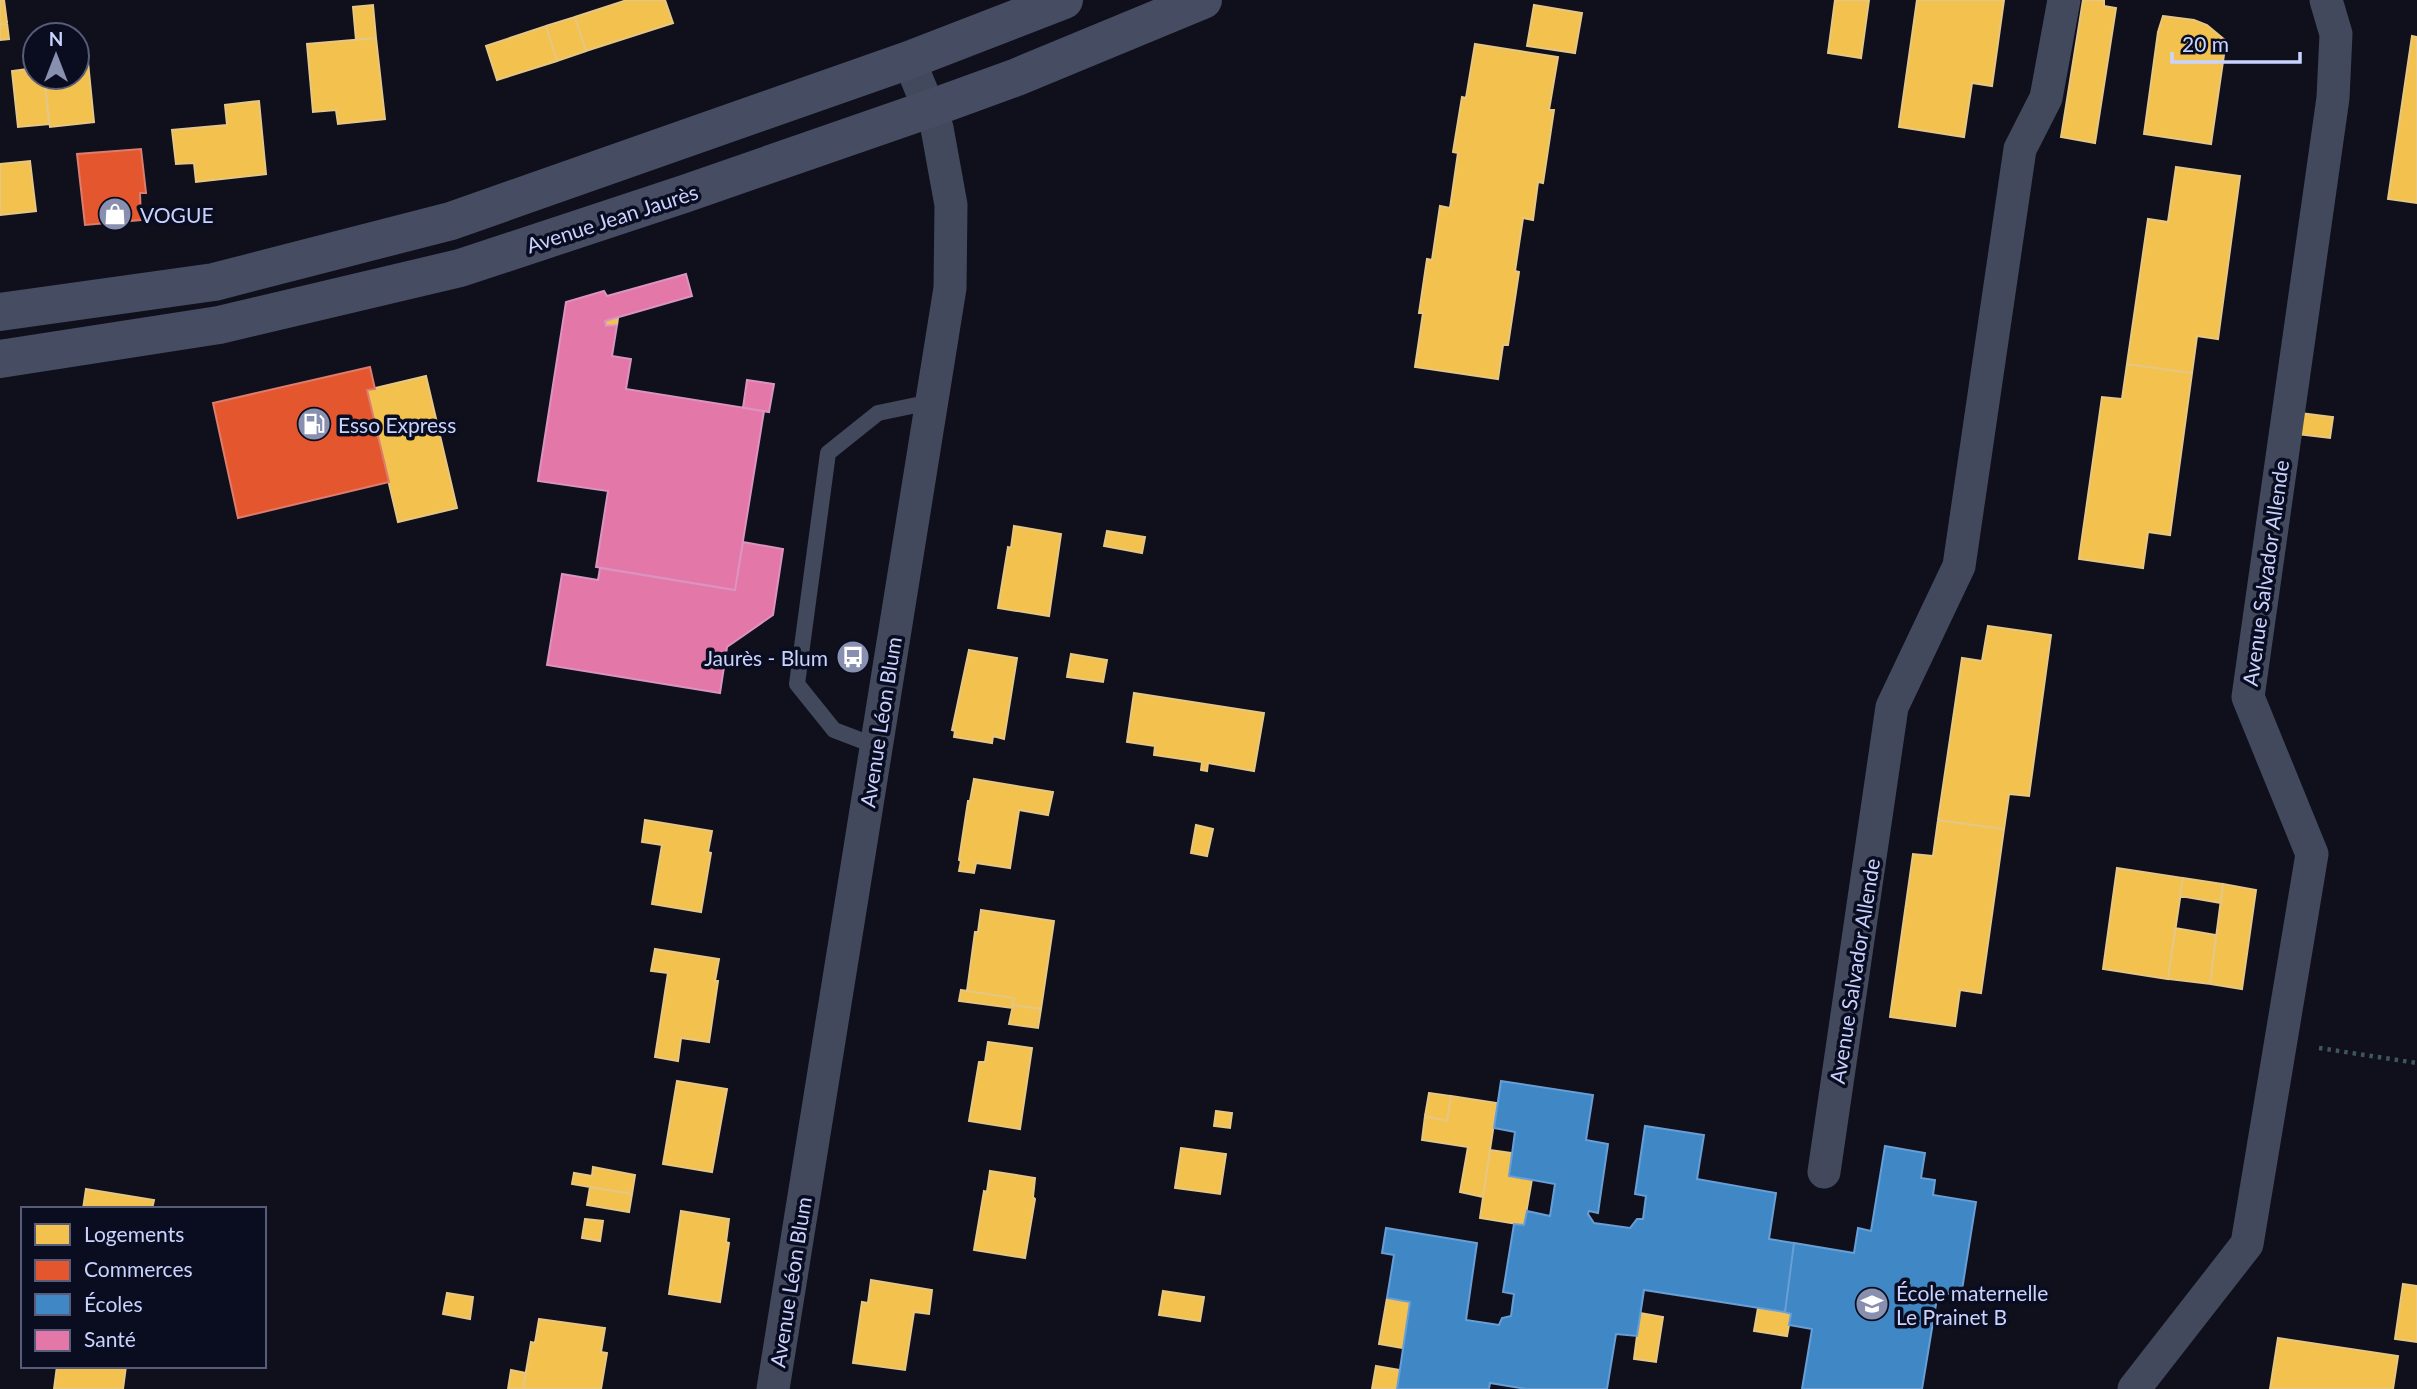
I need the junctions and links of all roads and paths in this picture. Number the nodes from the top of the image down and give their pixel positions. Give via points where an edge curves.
1 (1064, 0) edge
2 (1203, 0) edge
3 (2064, 0) edge
4 (2326, 0) edge
5 (909, 60) junction
6 (929, 109) junction
7 (0, 312) edge
8 (0, 359) edge
9 (932, 402) junction
10 (876, 746) junction
11 (2280, 1042) junction
12 (2417, 1063) edge
13 (1824, 1172) dead end
14 (773, 1389) edge
15 (2134, 1389) edge

1 - 5 main road
2 - 6 main road, Avenue Jean Jaurès
3 - 13 street, Avenue Salvador Allende via 2046,98 2020,149 1959,566 1892,707
4 - 11 street, Avenue Salvador Allende via 2336,34 2333,98 2248,697 2312,854
5 - 6 street, Avenue Léon Blum
5 - 7 main road via 451,221 214,282
6 - 8 main road, Avenue Jean Jaurès via 460,268 219,325
6 - 9 street, Avenue Léon Blum via 937,128 951,205 950,288
9 - 10 street, Avenue Léon Blum
9 - 10 lane via 878,413 828,453 797,684 834,730
10 - 14 street, Avenue Léon Blum
11 - 12 path
11 - 15 street, Avenue Salvador Allende via 2247,1244

